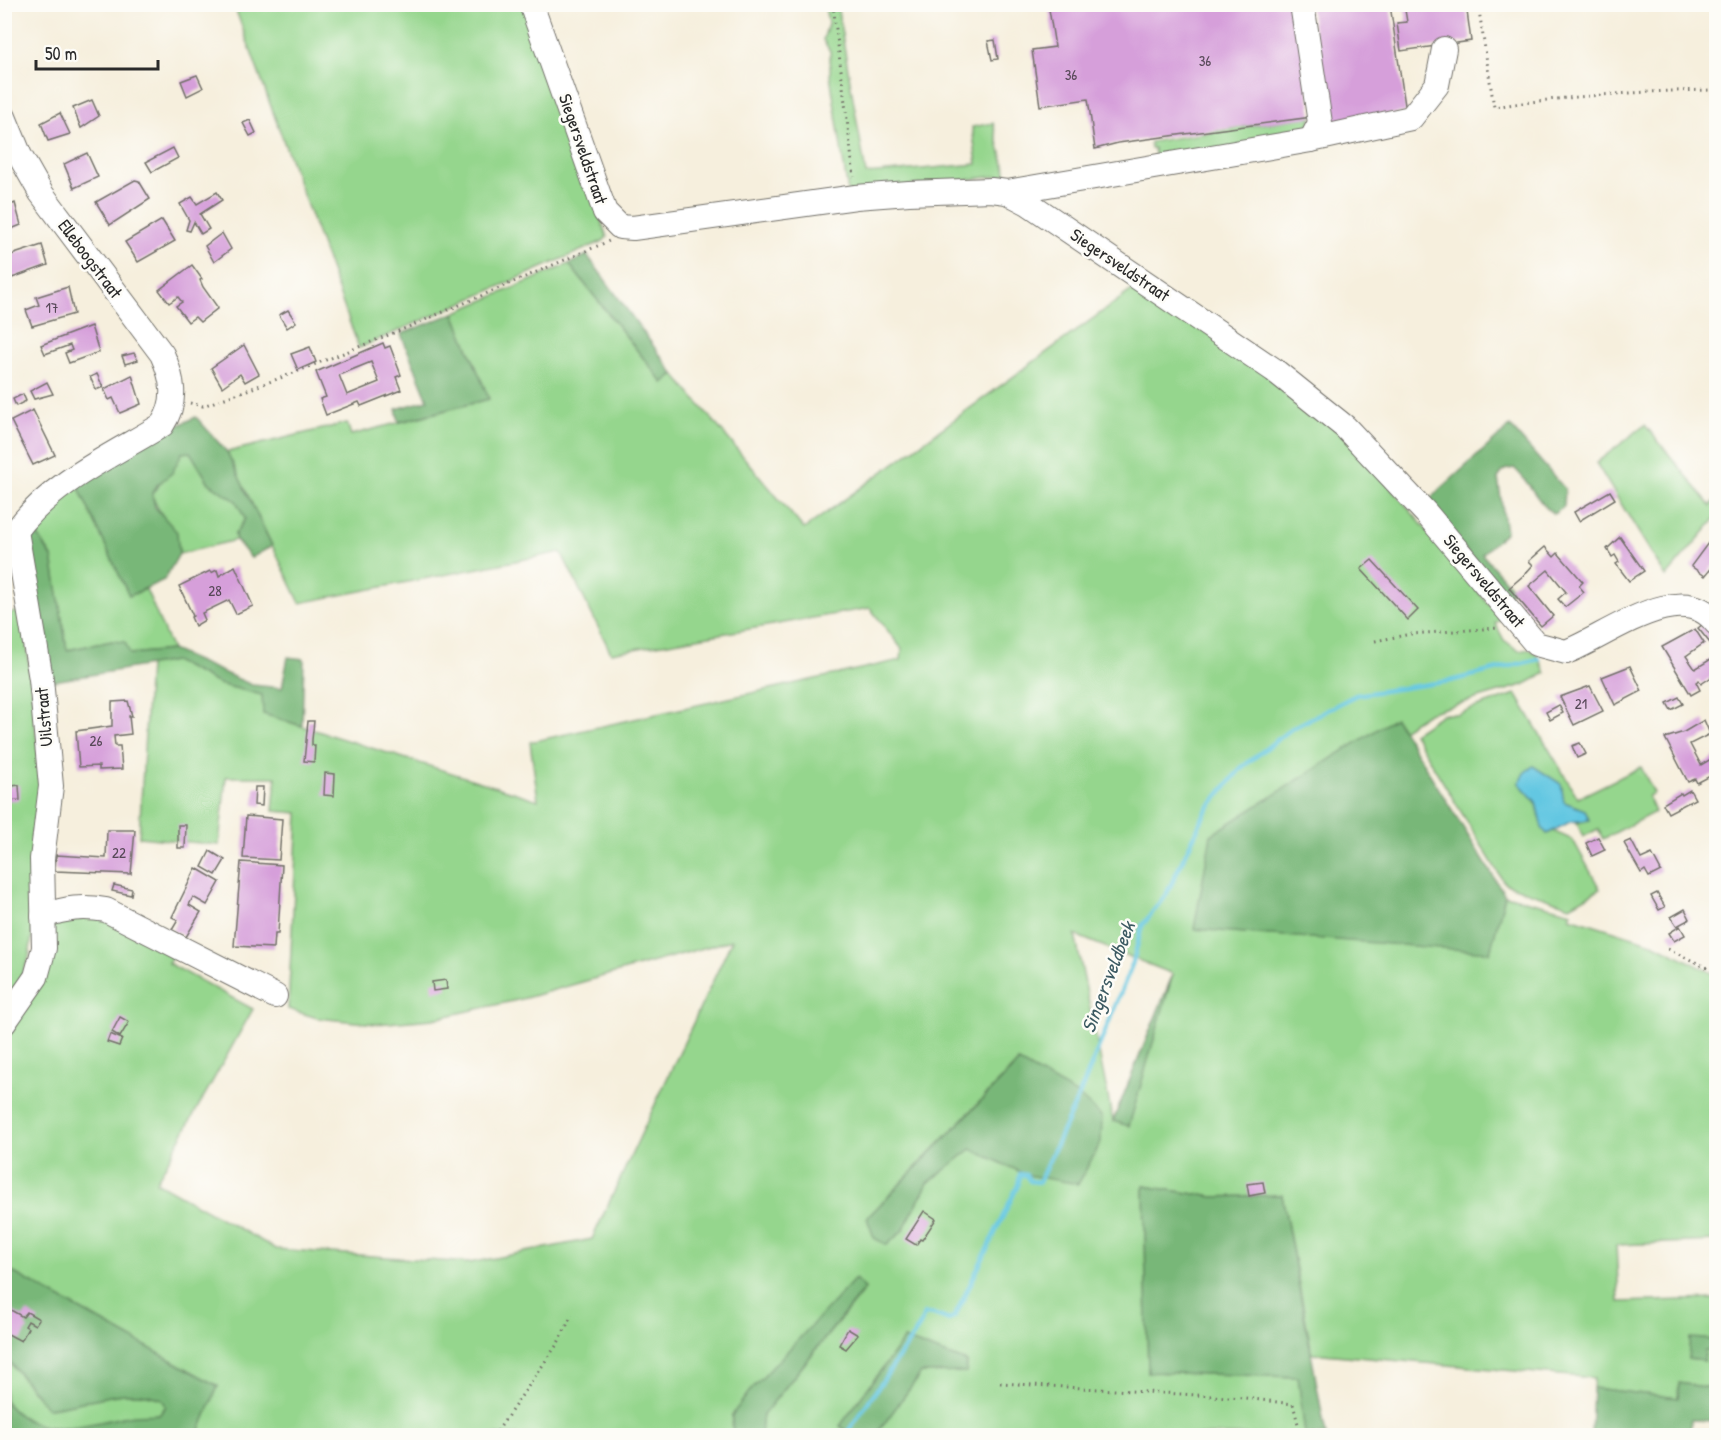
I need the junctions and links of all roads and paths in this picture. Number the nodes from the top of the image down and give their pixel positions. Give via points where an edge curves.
1 (531, 4) edge
2 (833, 4) edge
3 (1302, 4) edge
4 (1478, 4) edge
5 (1444, 49) dead end
6 (1716, 90) edge
7 (4, 117) edge
8 (1311, 140) junction
9 (1007, 192) junction
10 (856, 197) junction
11 (620, 227) junction
12 (173, 399) junction
13 (10, 533) edge
14 (1716, 623) edge
15 (1524, 628) junction
16 (1375, 641) dead end
17 (43, 916) junction
18 (1668, 949) dead end
19 (1716, 972) edge
20 (275, 996) dead end
21 (4, 1023) edge
22 (572, 1316) dead end
23 (1000, 1383) dead end
24 (494, 1436) edge
25 (1301, 1436) edge

1 - 11 street, Siegersveldstraat via 605,212
2 - 10 path
3 - 8 street via 1320,123
4 - 6 path via 1494,107 1541,100
5 - 8 street via 1437,85 1411,118
7 - 12 street, Elleboogstraat via 41,193 162,354 171,373
8 - 9 street
9 - 10 street, Siegersveldstraat via 954,190
9 - 15 street, Siegersveldstraat via 1274,370 1345,427 1426,513
10 - 11 street, Siegersveldstraat
11 - 12 path via 607,243 291,374 203,406
12 - 13 street via 162,425 57,488
13 - 17 street, Uilstraat via 41,680 51,786 42,859
14 - 15 street, Siegersveldstraat via 1695,606 1660,607 1566,652 1536,644
15 - 16 path via 1411,634
17 - 20 street via 82,906 106,910
17 - 21 street, Uilstraat via 44,948 36,976
18 - 19 path
22 - 24 path
23 - 25 path via 1293,1404

